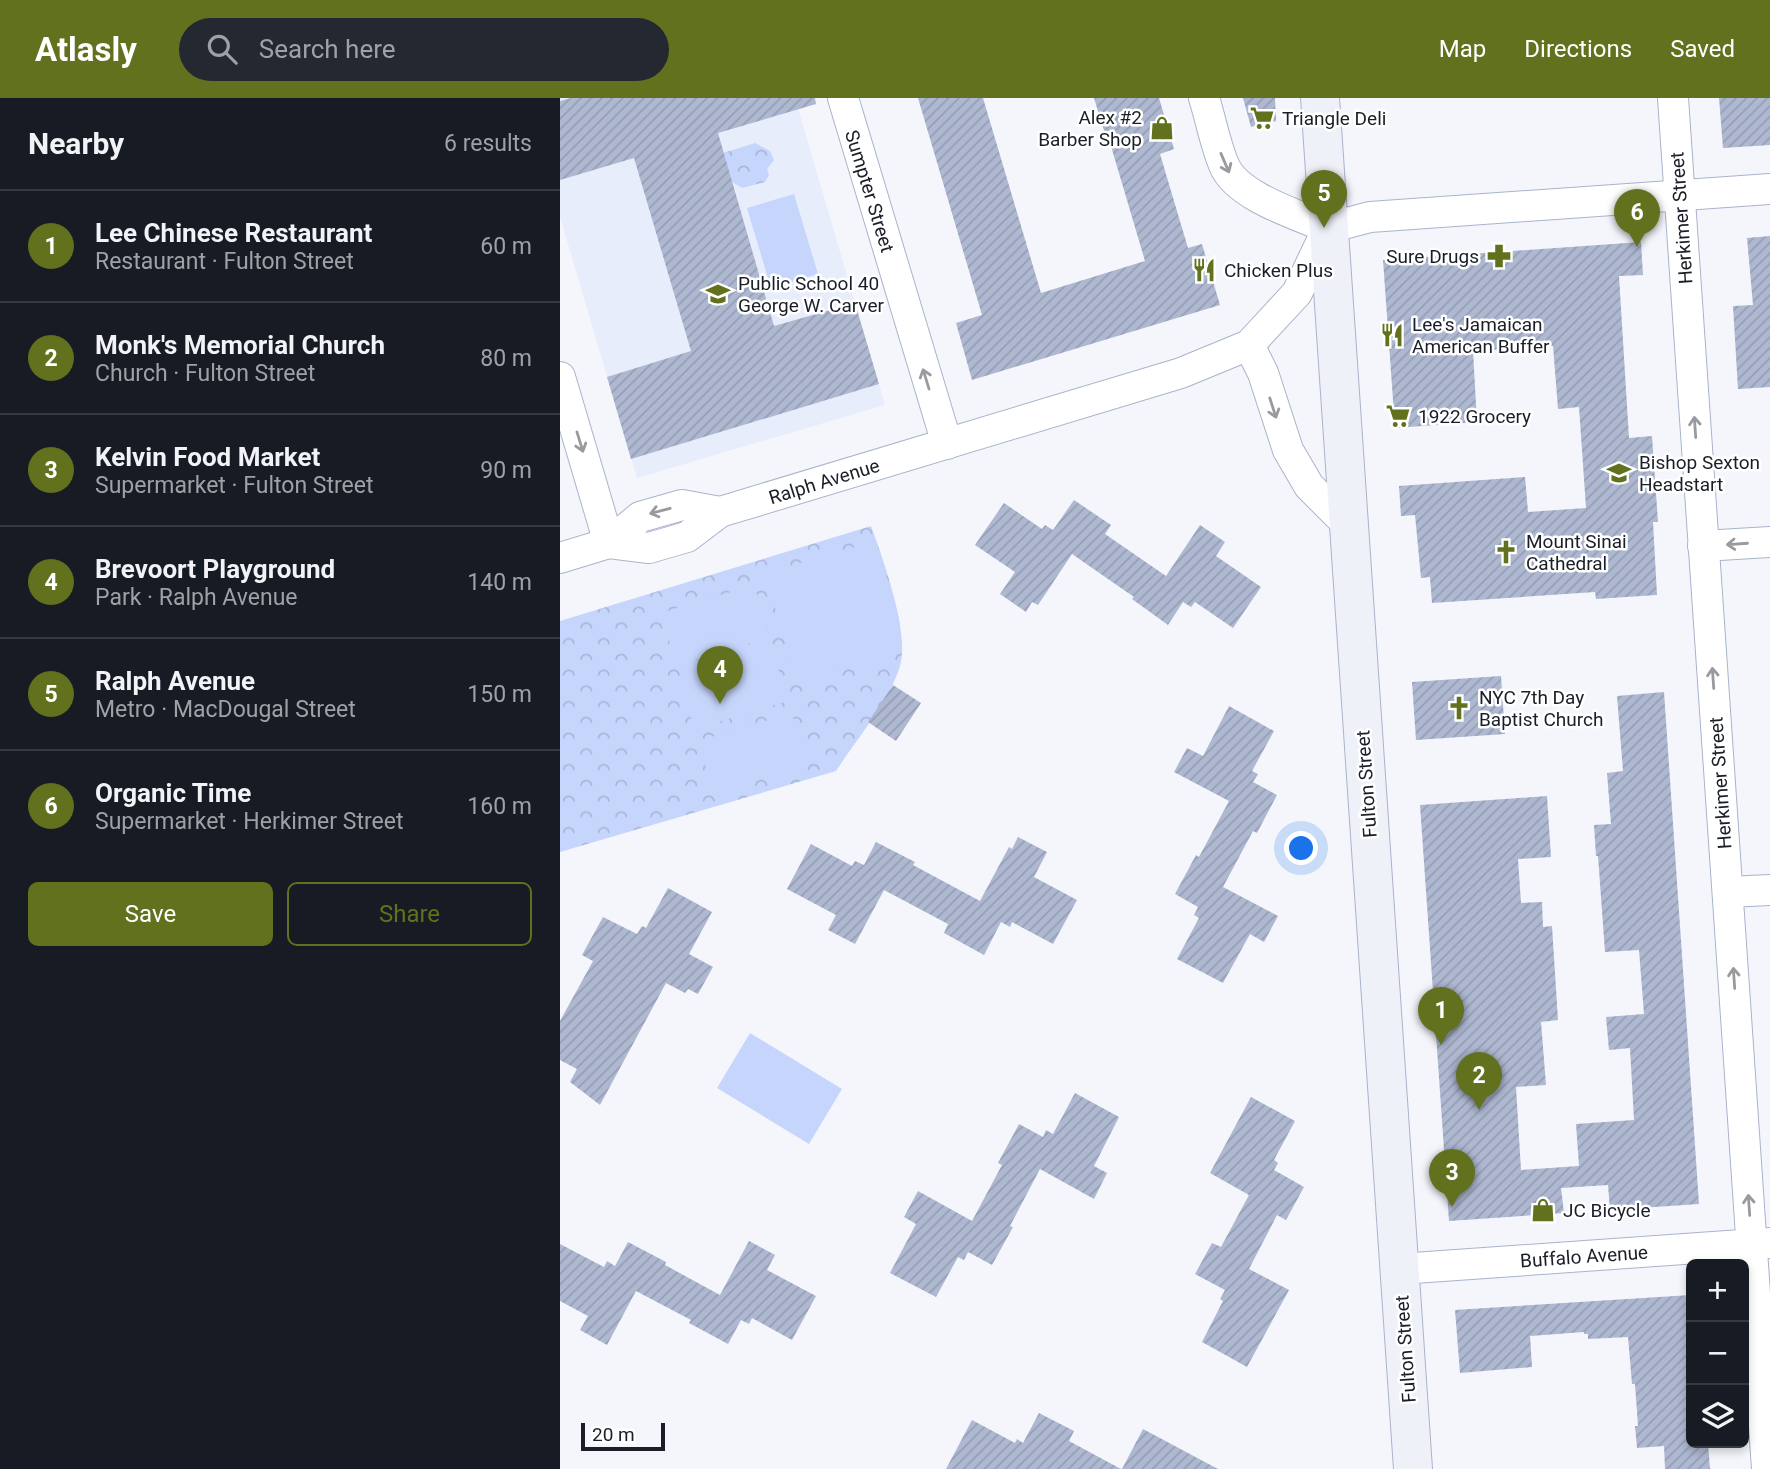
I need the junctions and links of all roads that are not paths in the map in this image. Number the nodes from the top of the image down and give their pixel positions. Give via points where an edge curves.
1 (843, 98) edge
2 (1204, 98) edge
3 (1320, 98) edge
4 (1673, 98) edge
5 (1770, 189) edge
6 (1680, 195) junction
7 (1328, 228) junction
8 (1249, 345) junction
9 (560, 377) edge
10 (947, 444) junction
11 (1349, 526) junction
12 (1770, 542) edge
13 (609, 543) junction
14 (1703, 546) junction
15 (560, 558) edge
16 (1770, 890) edge
17 (1728, 892) junction
18 (1761, 1244) edge
19 (1399, 1269) junction
20 (1413, 1469) edge
21 (1767, 1469) edge

10 -> 1 street, Sumpter Street
2 -> 7 street via 1225,167 1234,181
3 - 7 main road, Fulton Street
4 - 6 street, Herkimer Street
5 - 6 street
6 - 7 street via 1370,217
14 -> 6 street, Herkimer Street
7 - 8 street, Ralph Avenue via 1297,293
7 - 11 main road, Fulton Street
8 - 10 street, Ralph Avenue via 1181,373
8 -> 11 street via 1288,450 1308,486
9 -> 13 street
10 - 13 street, Ralph Avenue via 720,512 687,537 649,548
11 - 19 main road, Fulton Street
12 -> 14 street
13 - 15 street, Ralph Avenue
17 -> 14 street, Herkimer Street
16 - 17 street
18 -> 17 street, Herkimer Street
18 - 19 street, Buffalo Avenue
18 - 21 street, Herkimer Street
19 - 20 main road, Fulton Street

